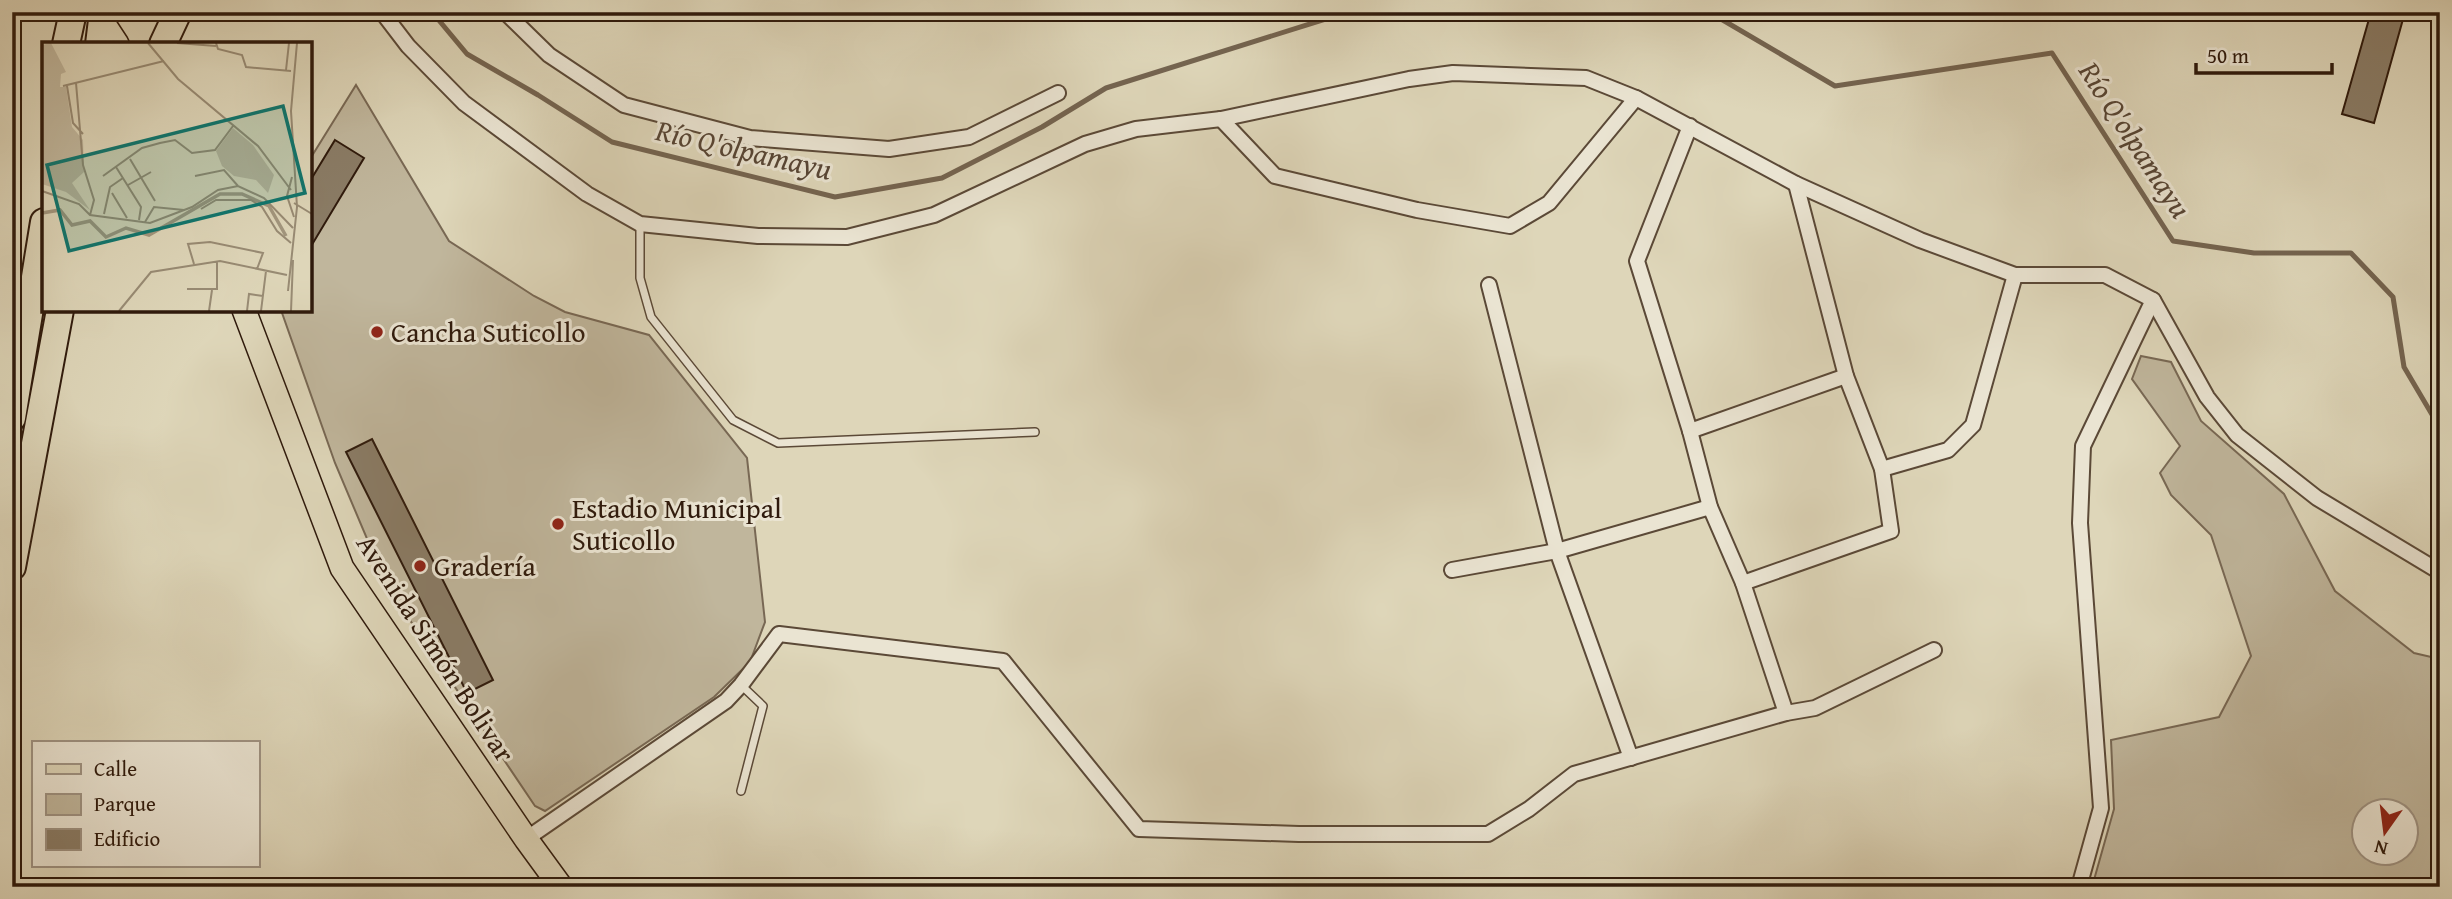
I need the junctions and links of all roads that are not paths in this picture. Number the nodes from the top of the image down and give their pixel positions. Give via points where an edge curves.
1 (73, 12) edge
2 (178, 12) edge
3 (382, 12) edge
4 (505, 12) edge
5 (100, 22) edge
6 (66, 42) edge
7 (115, 42) edge
8 (164, 42) edge
9 (1058, 93) dead end
10 (1636, 99) junction
11 (1221, 119) junction
12 (1690, 126) junction
13 (1796, 184) junction
14 (640, 224) junction
15 (42, 234) edge
16 (2015, 275) junction
17 (1489, 285) dead end
18 (2153, 300) junction
19 (60, 312) edge
20 (245, 312) edge
21 (1846, 376) junction
22 (12, 418) edge
23 (1690, 430) junction
24 (1035, 432) dead end
25 (1882, 469) junction
26 (1710, 507) junction
27 (1557, 551) junction
28 (12, 568) edge
29 (1451, 570) dead end
30 (2440, 572) edge
31 (1743, 583) junction
32 (1934, 650) dead end
33 (741, 684) junction
34 (1786, 713) junction
35 (1631, 758) junction
36 (741, 791) dead end
37 (526, 839) junction
38 (561, 887) edge
39 (2079, 887) edge

1 - 6 highway
2 - 8 highway
3 - 14 street via 464,103 587,194
4 - 9 street via 549,55 624,105 750,138 889,149 969,137
5 - 7 main road
10 - 11 street via 1586,78 1453,73
10 - 11 street via 1549,203 1510,226 1417,210 1275,176
10 - 12 street
11 - 14 street via 1136,129 1085,144 934,215 847,237 758,236
12 - 13 street
12 - 23 street via 1637,261
13 - 16 street via 1920,240
13 - 21 street
14 - 24 lane via 640,278 651,317 733,420 778,443
15 - 22 highway
16 - 18 street via 2105,275
16 - 25 street via 1973,425 1948,450
17 - 27 street
18 - 30 street via 2207,397 2237,435 2317,498
18 - 39 street via 2083,446 2080,523 2101,808
19 - 28 highway
20 - 37 main road, Avenida Simón Bolivar via 342,568
21 - 23 street
21 - 25 street
23 - 26 street
25 - 31 street via 1891,531
26 - 27 street
26 - 31 street
27 - 29 street
27 - 35 street
31 - 34 street
32 - 34 street via 1815,708
33 - 35 street via 779,634 1003,661 1139,829 1488,834 1574,774
33 - 36 lane via 763,706
33 - 37 street via 726,701
34 - 35 street
37 - 38 main road, Avenida Simón Bolivar

